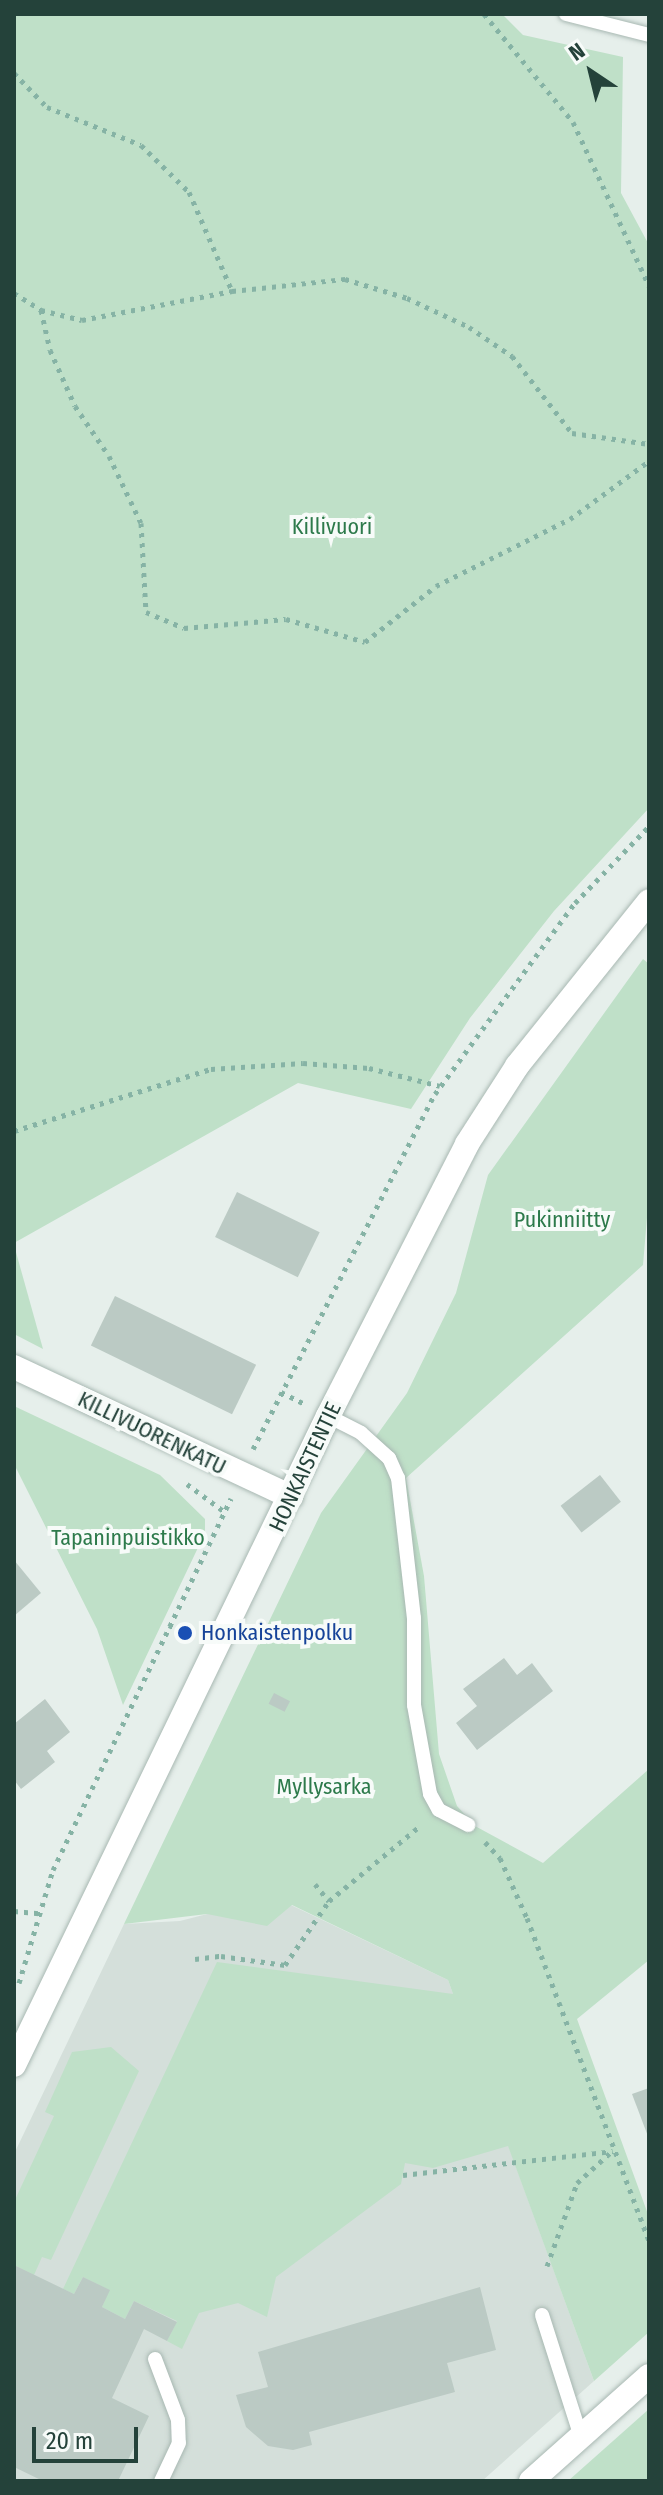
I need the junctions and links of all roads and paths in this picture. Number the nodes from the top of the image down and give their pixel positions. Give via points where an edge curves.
1 (484, 14) edge
2 (569, 14) edge
3 (649, 35) edge
4 (14, 73) edge
5 (649, 286) edge
6 (232, 291) junction
7 (14, 293) edge
8 (41, 310) junction
9 (649, 444) edge
10 (649, 461) edge
11 (649, 826) edge
12 (649, 901) edge
13 (440, 1086) junction
14 (14, 1131) edge
15 (14, 1367) edge
16 (328, 1416) junction
17 (240, 1476) junction
18 (291, 1497) junction
19 (169, 1625) junction
20 (185, 1633) dead end
21 (439, 1810) junction
22 (468, 1825) joint
23 (315, 1884) dead end
24 (329, 1901) junction
25 (14, 1911) edge
26 (39, 1913) junction
27 (195, 1959) dead end
28 (18, 1993) dead end
29 (14, 2065) edge
30 (613, 2151) junction
31 (403, 2175) dead end
32 (649, 2241) edge
33 (547, 2266) dead end
34 (542, 2315) dead end
35 (155, 2359) dead end
36 (649, 2376) edge
37 (581, 2437) junction
38 (161, 2481) edge
39 (531, 2481) edge

1 - 5 path via 573,122
2 - 3 lane
4 - 6 path via 47,107 141,145 189,192
6 - 8 path via 82,320
6 - 9 path via 345,279 407,298 469,327 512,356 572,433
7 - 8 path
8 - 10 path via 50,350 75,406 109,456 141,523 146,612 184,628 286,619 365,642 436,586 570,519
11 - 13 path via 575,903
12 - 16 street, HONKAISTENTIE via 517,1066 467,1144
13 - 14 path via 369,1068 303,1063 211,1069
13 - 17 path
15 - 17 street, KILLIVUORENKATU
16 - 18 street, HONKAISTENTIE
16 - 21 lane via 361,1433 389,1458 398,1478 414,1618 414,1705 430,1794
17 - 18 street, KILLIVUORENKATU
17 - 19 path
18 - 29 street, HONKAISTENTIE
19 - 20 path
19 - 26 path via 53,1870
21 - 22 lane
21 - 24 path
22 - 30 path via 500,1858 522,1906
23 - 24 path
24 - 27 path via 285,1965 221,1956
25 - 26 path
26 - 28 path
30 - 31 path
30 - 32 path
30 - 33 path via 577,2183
34 - 37 lane
35 - 38 lane via 178,2420 179,2443
36 - 37 street
37 - 39 street

